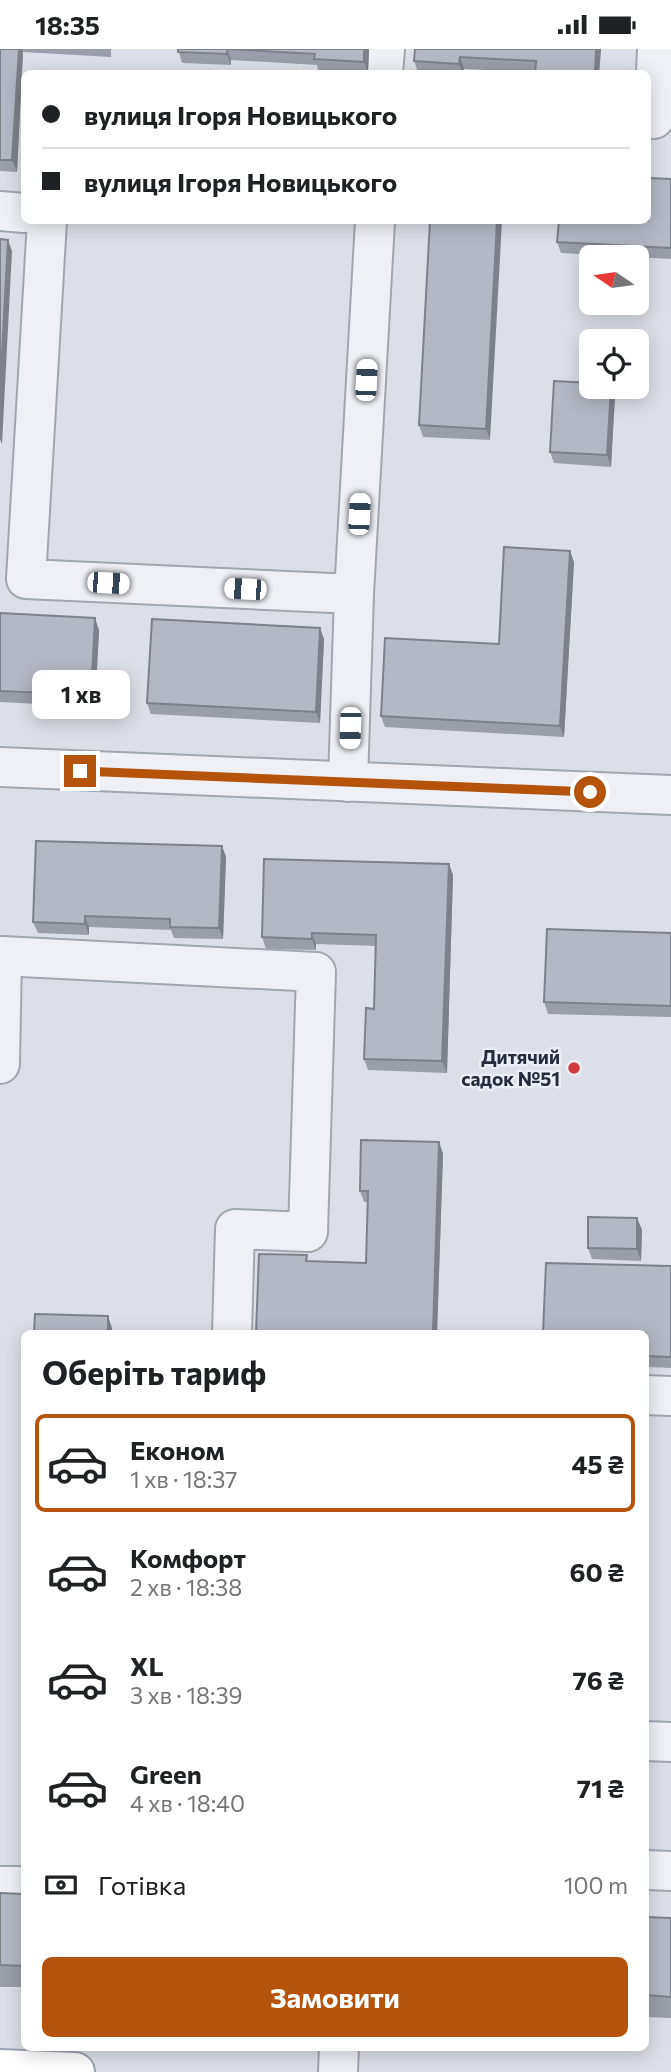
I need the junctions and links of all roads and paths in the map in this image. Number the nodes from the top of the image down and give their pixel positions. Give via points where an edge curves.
1 (385, 49) edge
2 (657, 49) edge
3 (383, 70) edge
4 (658, 119) edge
5 (0, 211) edge
6 (21, 213) edge
7 (47, 224) edge
8 (375, 224) edge
9 (16, 480) edge
10 (354, 594) junction
11 (0, 767) edge
12 (348, 782) junction
13 (671, 795) edge
14 (0, 1064) edge
15 (232, 1330) edge
16 (649, 1395) edge
17 (671, 1396) edge
18 (649, 1741) edge
19 (671, 1742) edge
20 (649, 1870) edge
21 (671, 1871) edge
22 (0, 1886) edge
23 (21, 1886) edge
24 (339, 2051) edge
25 (0, 2070) edge
26 (75, 2072) edge
27 (338, 2072) edge

1 - 3 street
2 - 4 street
5 - 6 street
7 - 9 street
8 - 10 street
9 - 10 street via 26,579
10 - 12 street
11 - 12 street
12 - 13 street
14 - 15 street via 2,956 316,972 308,1232 235,1229
16 - 17 street
18 - 19 street
20 - 21 street
22 - 23 street
24 - 27 street
25 - 26 main road

